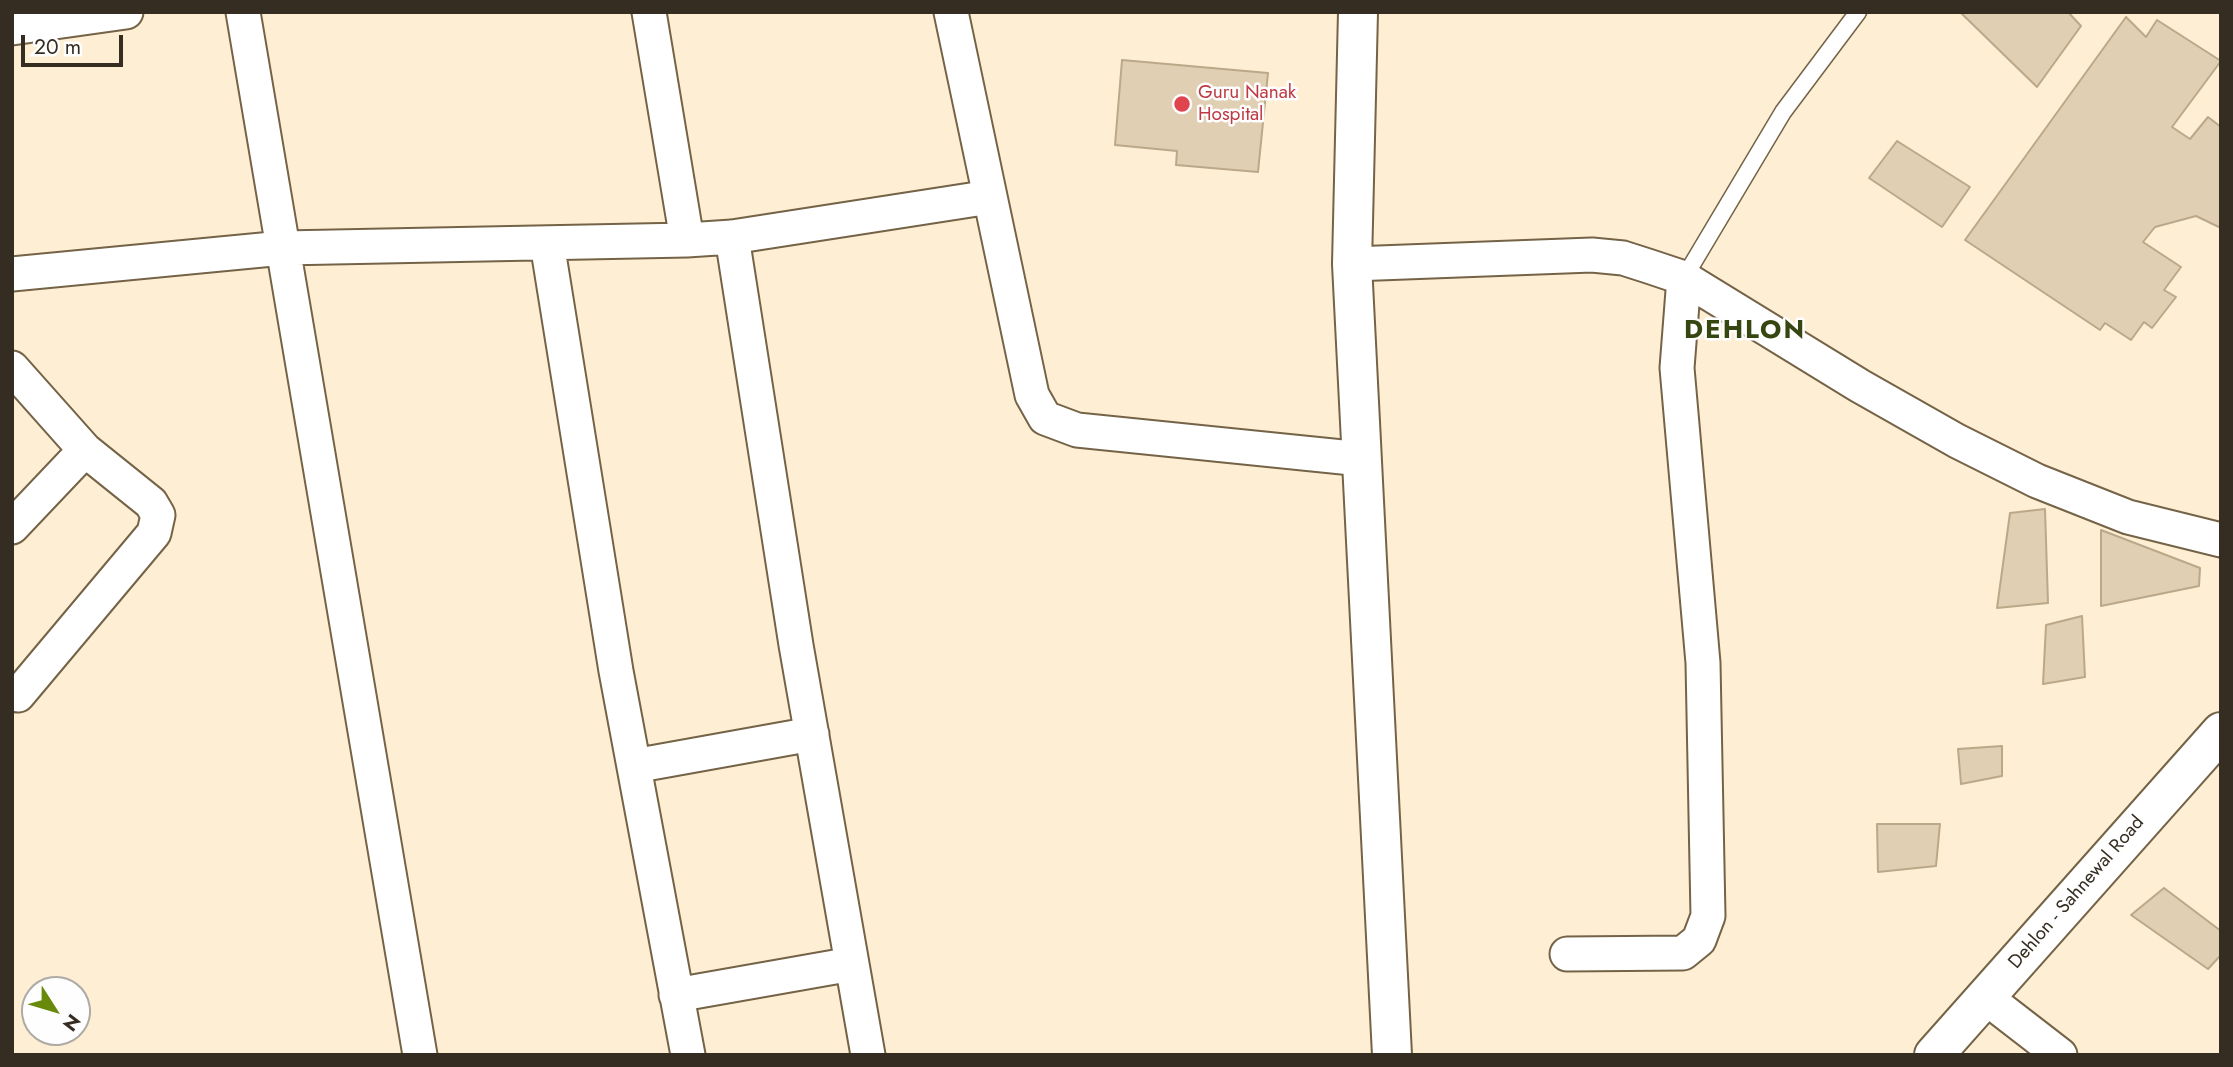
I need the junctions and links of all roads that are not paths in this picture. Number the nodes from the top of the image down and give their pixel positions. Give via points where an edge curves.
1 (126, 12) edge
2 (243, 12) edge
3 (649, 12) edge
4 (951, 12) edge
5 (1359, 12) edge
6 (1858, 12) edge
7 (12, 28) edge
8 (990, 197) junction
9 (732, 237) junction
10 (687, 240) junction
11 (547, 243) junction
12 (283, 248) junction
13 (1353, 264) junction
14 (12, 274) edge
15 (1684, 278) junction
16 (12, 368) edge
17 (85, 450) junction
18 (1362, 459) junction
19 (12, 527) edge
20 (2221, 540) edge
21 (18, 695) dead end
22 (2221, 732) edge
23 (812, 734) junction
24 (634, 766) junction
25 (1567, 954) dead end
26 (852, 964) junction
27 (676, 995) junction
28 (1985, 997) junction
29 (420, 1055) edge
30 (688, 1055) edge
31 (868, 1055) edge
32 (1392, 1055) edge
33 (1934, 1055) edge
34 (2060, 1055) edge

1 - 7 street
2 - 12 street
3 - 10 street
4 - 8 street
5 - 13 street
6 - 15 lane via 1783,112
8 - 9 street
8 - 18 street via 1032,395 1045,418 1077,430
9 - 10 street
9 - 23 street
10 - 11 street
11 - 12 street
11 - 24 street
12 - 14 street
12 - 29 street
13 - 15 street via 1592,255 1623,258
13 - 18 street
15 - 20 street via 1872,393 2037,481 2128,517
15 - 25 street via 1677,368 1703,663 1708,916 1699,940 1683,953
16 - 17 street
17 - 19 street
17 - 21 street via 150,503 158,524
18 - 32 street
22 - 28 street, Dehlon - Sahnewal Road
23 - 24 street
23 - 26 street
24 - 27 street
26 - 27 street
26 - 31 street
27 - 30 street
28 - 33 street, Dehlon - Sahnewal Road
28 - 34 street

